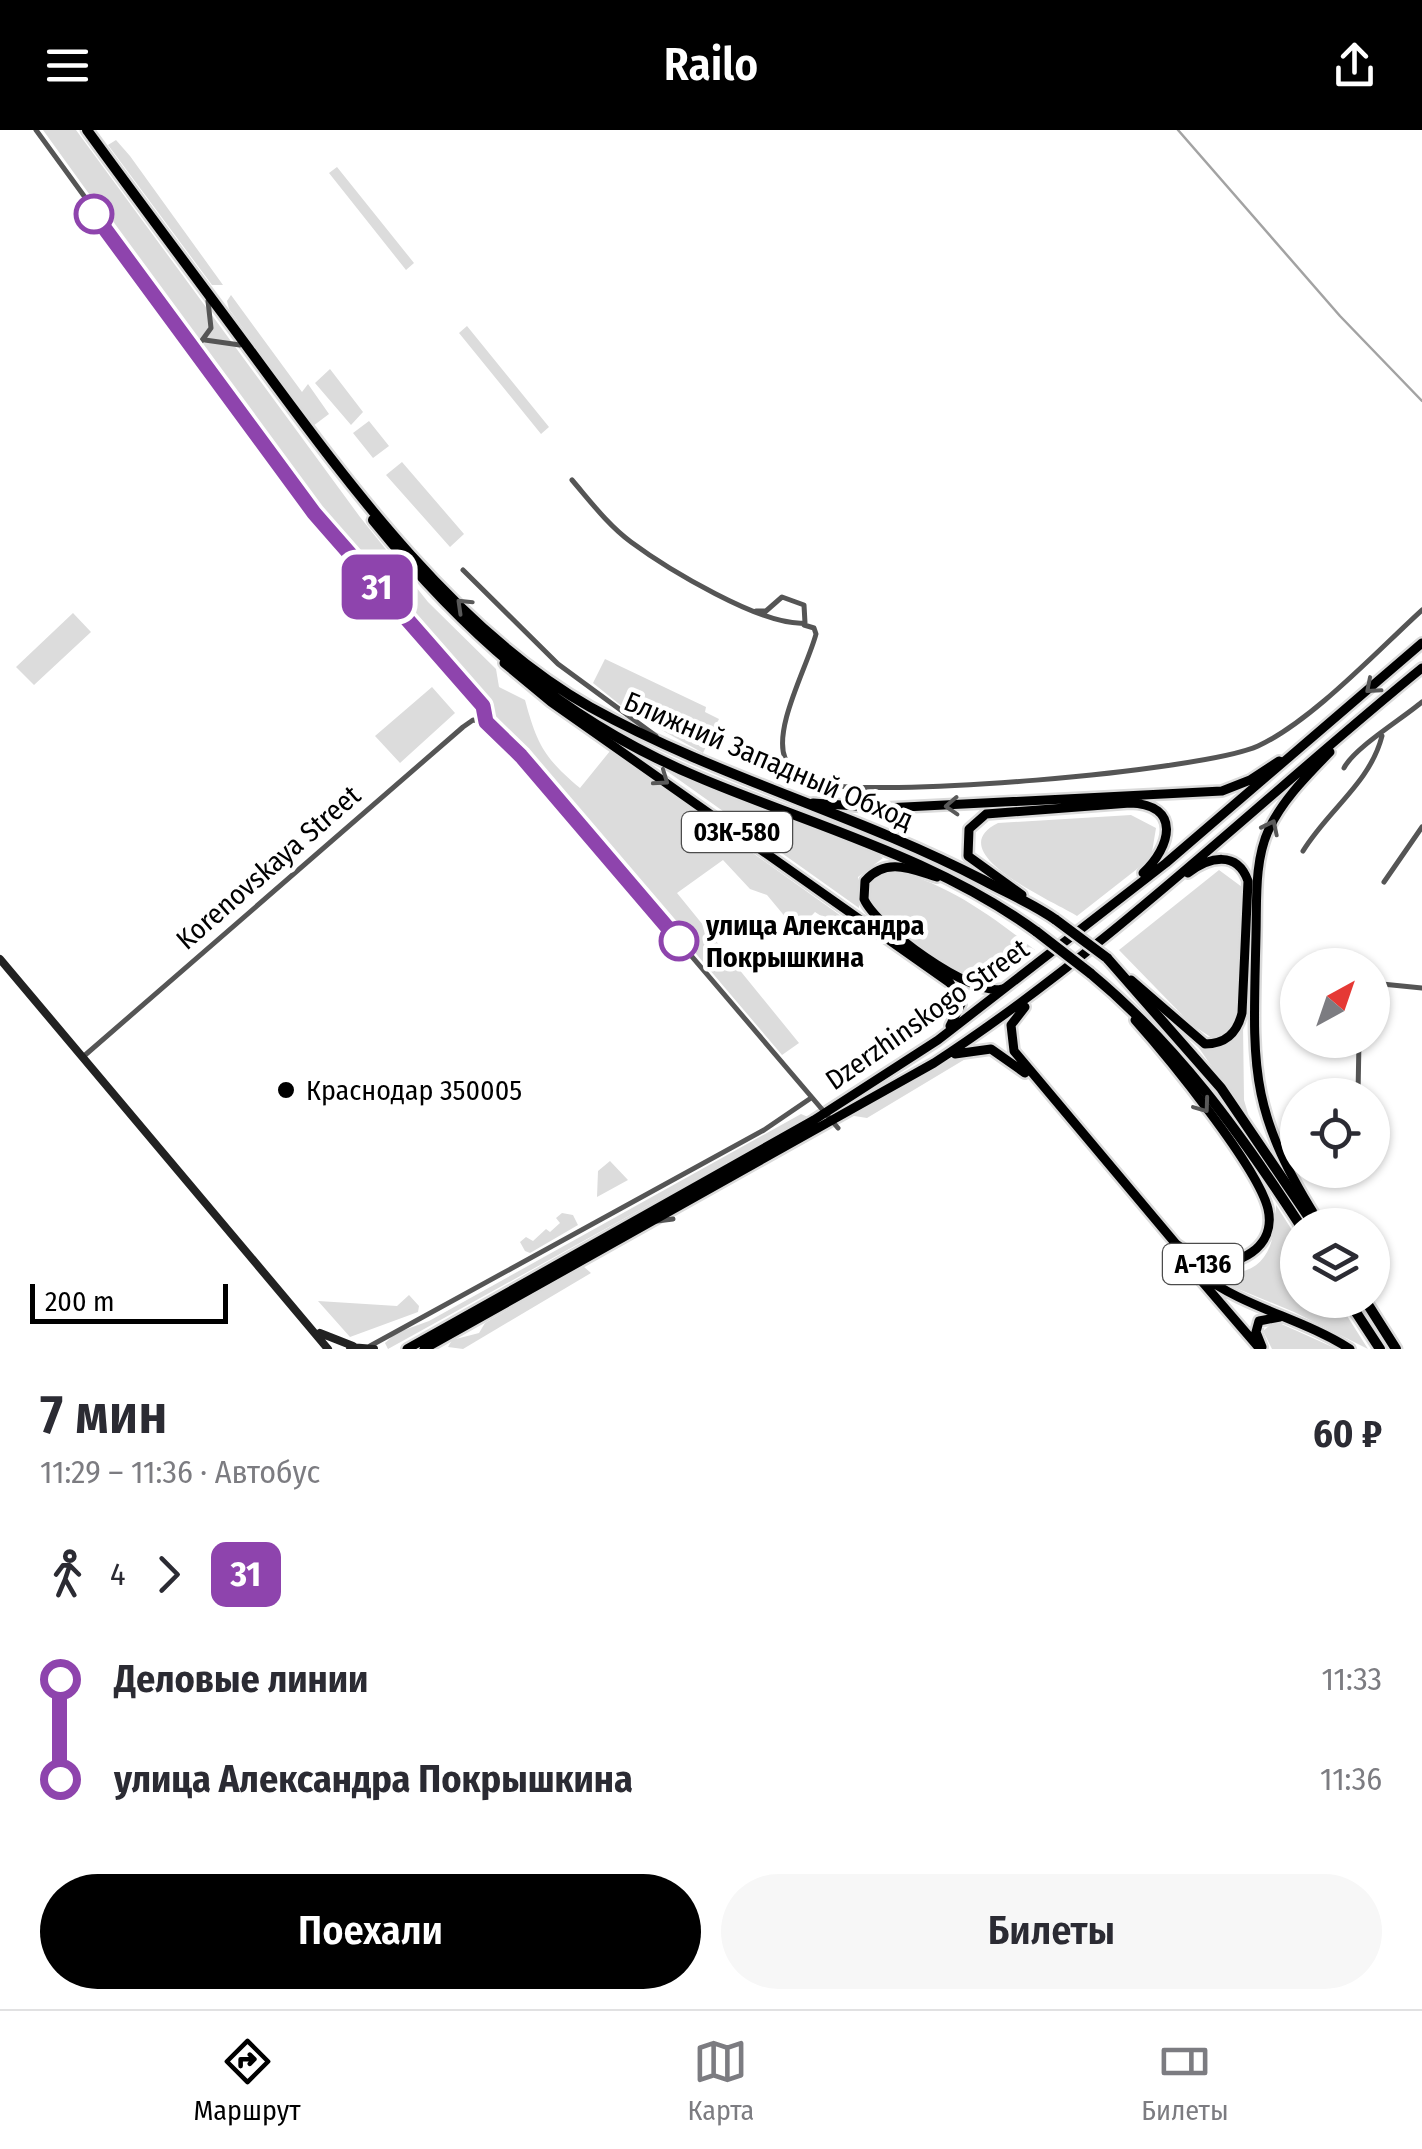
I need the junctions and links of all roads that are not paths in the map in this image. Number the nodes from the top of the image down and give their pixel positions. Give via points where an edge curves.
1 (36, 130) edge
2 (84, 130) edge
3 (208, 302) junction
4 (205, 340) junction
5 (240, 345) junction
6 (195, 350) junction
7 (572, 480) dead end
8 (463, 570) dead end
9 (1422, 610) edge
10 (756, 611) junction
11 (804, 625) junction
12 (474, 634) junction
13 (1422, 643) edge
14 (1422, 668) edge
15 (1422, 702) edge
16 (1369, 712) junction
17 (486, 722) junction
18 (1322, 731) junction
19 (1382, 736) junction
20 (688, 756) junction
21 (1344, 768) dead end
22 (782, 795) junction
23 (779, 808) joint
24 (1422, 827) edge
25 (1303, 851) dead end
26 (1384, 882) dead end
27 (966, 887) junction
28 (1110, 904) junction
29 (1044, 912) junction
30 (1106, 936) junction
31 (0, 959) edge
32 (1117, 967) junction
33 (1066, 969) junction
34 (1093, 975) junction
35 (1018, 980) junction
36 (1390, 985) edge
37 (1422, 988) edge
38 (938, 1040) junction
39 (83, 1056) junction
40 (934, 1063) junction
41 (811, 1098) junction
42 (831, 1120) junction
43 (1288, 1208) edge
44 (1306, 1208) edge
45 (1308, 1208) edge
46 (673, 1219) dead end
47 (649, 1222) junction
48 (1176, 1251) junction
49 (1360, 1318) edge
50 (1376, 1318) edge
51 (1295, 1320) junction
52 (317, 1332) junction
53 (350, 1347) edge
54 (372, 1348) edge
55 (328, 1349) edge
56 (408, 1349) edge
57 (424, 1349) edge
58 (1262, 1349) edge
59 (1350, 1349) edge
60 (1380, 1349) edge
61 (1396, 1349) edge

1 - 6 street
2 - 3 highway, 03К-580
20 -> 2 highway, Ближний Западный Обход / 03К-580 via 585,704 500,639 374,512
3 - 4 street via 211,328
3 - 5 highway, 03К-580
4 - 5 street
4 - 6 street
5 - 12 highway, 03К-580 via 424,582
6 - 17 street via 314,513 483,706
7 - 10 street via 630,542
8 - 20 street via 558,664
9 - 11 street via 1296,721 1246,750 1191,763 885,790 812,782 787,763 785,726 816,634
10 - 11 street
10 - 11 street via 779,598 793,600 804,606
12 - 23 highway, 03К-580 via 621,739
12 -> 38 main road, 03К-580 via 550,702 950,983 961,1009
13 -> 18 main road, Dzerzhinskogo Street
14 - 16 main road, Dzerzhinskogo Street
15 - 19 street
16 - 30 main road, Dzerzhinskogo Street
45 -> 16 main road via 1282,1162 1255,1077 1261,854 1290,796
17 - 39 street, Korenovskaya Street via 463,726
17 - 41 street
18 -> 22 main road via 1256,776 1222,790 848,808
18 - 28 main road, Dzerzhinskogo Street
19 - 21 street via 1351,754
19 - 25 street via 1375,763
20 - 22 highway, Ближний Западный Обход / 03К-580
22 - 29 highway, Ближний Западный Обход via 927,853
23 - 27 highway, А-136
24 - 26 street
27 - 34 highway, А-136, bridge
27 - 35 main road, А-136 via 890,866 868,877 862,893 881,922 967,984 991,991
28 - 29 main road via 1163,850 1166,824 1153,809 1130,803 993,812 978,819 966,838 968,856
28 - 35 main road, Dzerzhinskogo Street
29 - 32 highway, Ближний Западный Обход, bridge
30 - 32 main road via 1206,861 1230,860 1246,874 1242,1013 1227,1039 1200,1042
30 - 33 main road, Dzerzhinskogo Street
31 - 39 street
32 - 44 highway, Ближний Западный Обход via 1220,1088
34 -> 33 main road, А-136 via 1165,1054 1262,1195 1268,1227 1246,1258 1220,1266 1188,1256 1014,1050 1009,1036 1016,1016
33 - 40 main road, Dzerzhinskogo Street
34 - 43 highway, А-136 via 1139,1013 1206,1088
35 - 38 main road, Dzerzhinskogo Street
36 - 37 street
38 - 42 main road, Dzerzhinskogo Street
39 - 52 street
40 - 42 main road, Dzerzhinskogo Street
40 - 48 main road, А-136 via 984,1048 1012,1060
41 - 42 street
41 - 54 street, Dzerzhinskogo Street
42 - 47 main road, Dzerzhinskogo Street
42 - 56 main road, Dzerzhinskogo Street
46 - 47 street
47 - 57 main road, Dzerzhinskogo Street
48 - 51 main road, А-136 via 1214,1284
48 - 58 main road, А-136
49 - 60 highway
50 - 61 highway
51 - 58 main road, А-136 via 1261,1319 1256,1332
51 - 59 main road, А-136
52 - 53 street
52 - 55 street
53 - 54 street, Dzerzhinskogo Street

